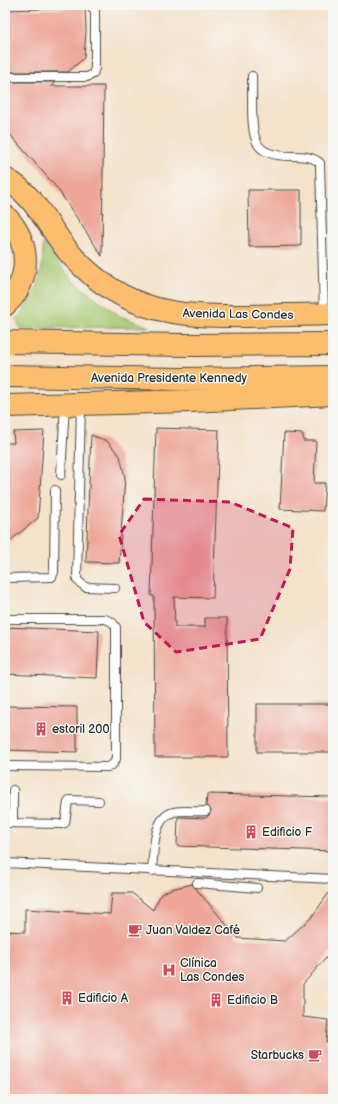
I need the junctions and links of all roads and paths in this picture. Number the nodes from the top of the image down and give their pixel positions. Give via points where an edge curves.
1 (89, 5) edge
2 (252, 76) dead end
3 (5, 77) edge
4 (6, 179) edge
5 (5, 216) edge
6 (5, 305) edge
7 (328, 314) edge
8 (5, 342) edge
9 (333, 344) edge
10 (5, 376) edge
11 (333, 377) edge
12 (333, 394) edge
13 (73, 404) junction
14 (5, 406) edge
15 (61, 475) dead end
16 (55, 490) dead end
17 (5, 578) edge
18 (115, 588) dead end
19 (5, 619) edge
20 (5, 766) edge
21 (13, 790) dead end
22 (99, 801) dead end
23 (206, 811) dead end
24 (9, 823) edge
25 (5, 863) edge
26 (152, 871) junction
27 (333, 879) edge
28 (197, 883) dead end
29 (257, 888) dead end

1 - 3 lane via 95,10 93,74 87,77
2 - 7 lane via 254,133 259,146 268,153 314,158 320,163
4 - 7 main road, Avenida Las Condes via 30,200 69,252 88,272 109,288 138,303 169,312 201,316
5 - 6 main road via 18,233 25,263 23,280
8 - 9 main road
10 - 11 main road, Avenida Presidente Kennedy via 182,379
12 - 13 main road
13 - 14 main road
13 - 15 lane
13 - 18 lane via 77,580 85,587
16 - 17 lane via 54,572 49,578
19 - 20 lane via 106,619 116,627 116,759 108,767
21 - 24 lane
22 - 24 lane via 69,800 67,820 62,824
23 - 26 lane via 174,812 162,820 156,836
25 - 26 lane
26 - 27 lane
28 - 29 lane

